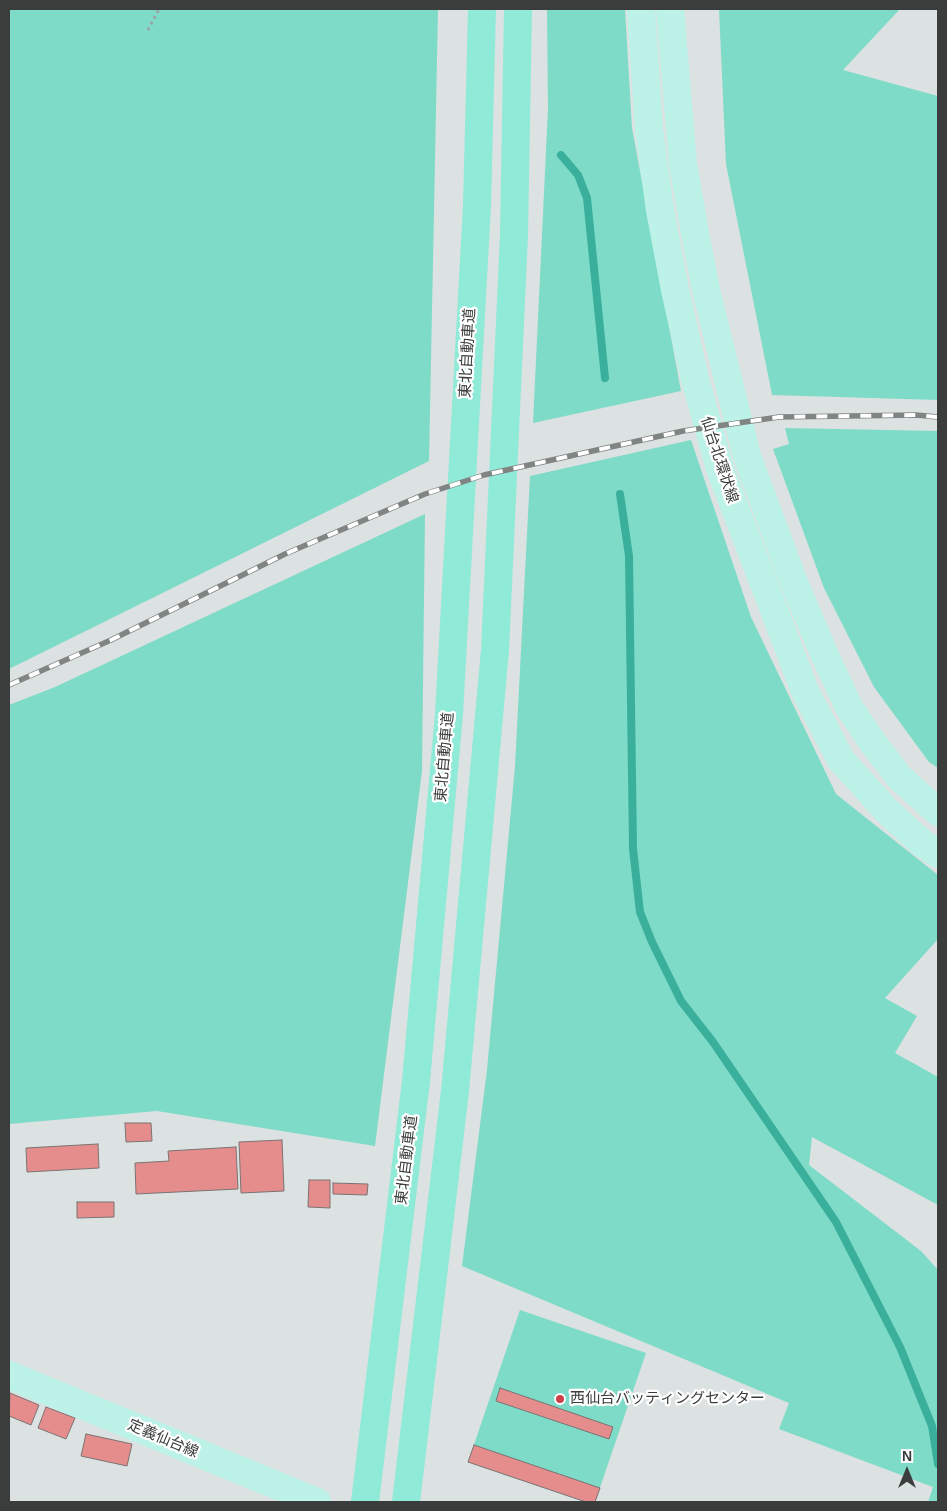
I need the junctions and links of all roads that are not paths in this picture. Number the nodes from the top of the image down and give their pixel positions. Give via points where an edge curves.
1 (482, 9) edge
2 (518, 9) edge
3 (640, 9) edge
4 (670, 9) edge
5 (938, 812) edge
6 (938, 854) edge
7 (9, 1375) edge
8 (317, 1502) edge
9 (365, 1502) edge
10 (406, 1502) edge

1 - 9 highway, 東北自動車道 via 477,206 449,714 416,1081
2 - 10 highway via 514,235 495,650 455,1091
3 - 6 main road, 仙台北環状線 via 649,130 660,210 695,379 720,469 806,691 842,760 886,810
4 - 5 main road, 仙台北環状線 via 684,164 695,233 747,456 793,580 849,707 900,778
7 - 8 main road, 定義仙台線

